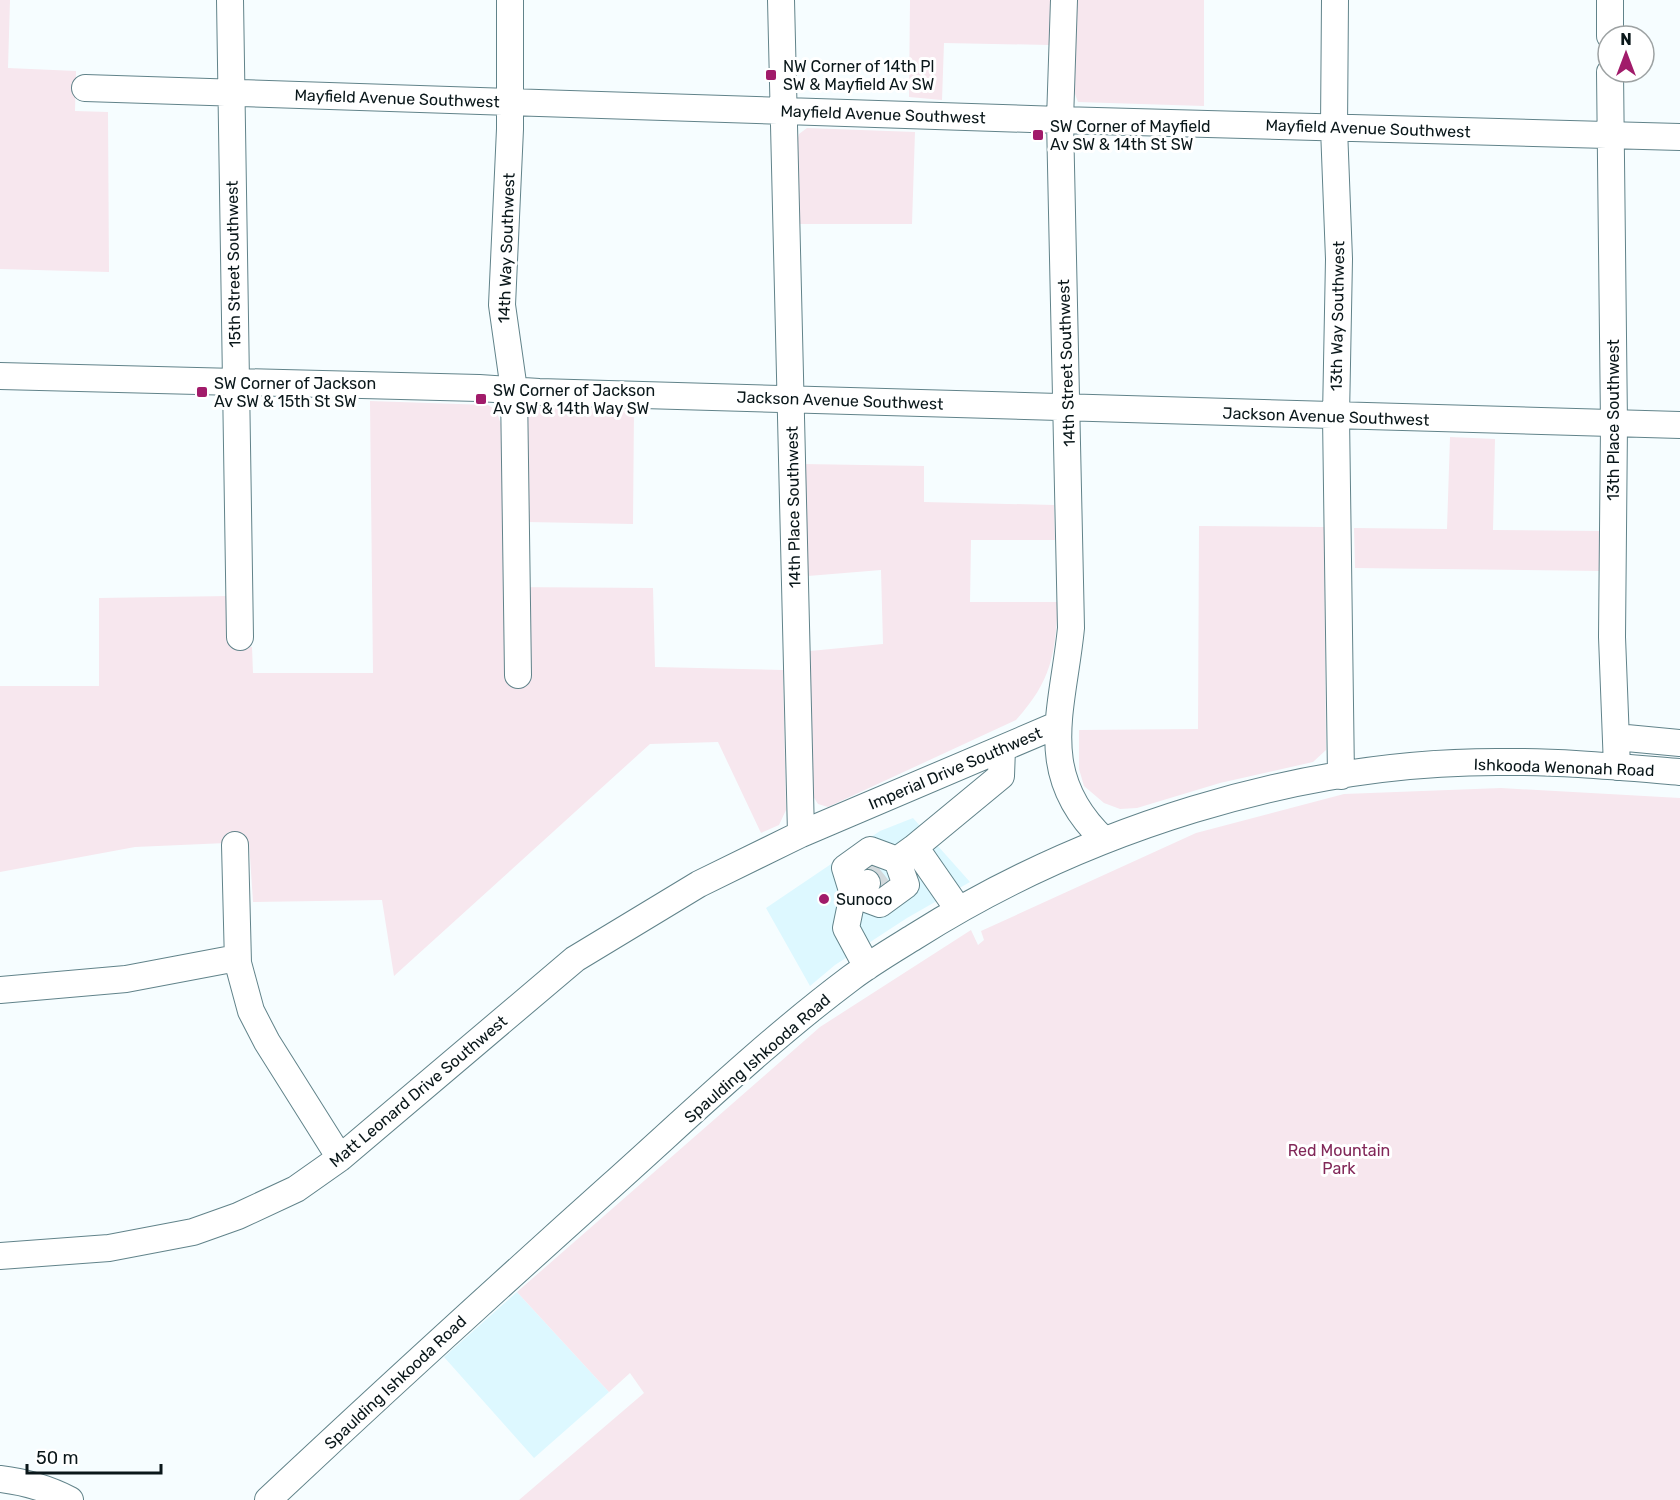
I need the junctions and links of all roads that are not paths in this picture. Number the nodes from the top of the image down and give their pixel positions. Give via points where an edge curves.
1 (230, 0) edge
2 (510, 0) edge
3 (781, 0) edge
4 (1064, 0) edge
5 (1335, 0) edge
6 (1610, 0) edge
7 (1610, 24) edge
8 (1610, 84) edge
9 (86, 88) dead end
10 (231, 93) junction
11 (510, 101) junction
12 (784, 110) junction
13 (1060, 120) junction
14 (1334, 128) junction
15 (1611, 135) junction
16 (1680, 137) edge
17 (0, 376) edge
18 (235, 382) junction
19 (514, 390) junction
20 (790, 398) junction
21 (1066, 407) junction
22 (1336, 416) junction
23 (1614, 424) junction
24 (1680, 425) edge
25 (240, 637) dead end
26 (518, 675) dead end
27 (1057, 725) junction
28 (1616, 737) junction
29 (1680, 743) edge
30 (1002, 748) junction
31 (1617, 767) junction
32 (1680, 772) edge
33 (1341, 776) junction
34 (801, 834) junction
35 (1104, 840) junction
36 (235, 845) dead end
37 (883, 871) junction
38 (958, 909) junction
39 (237, 957) junction
40 (867, 967) junction
41 (0, 990) edge
42 (340, 1158) junction
43 (0, 1256) edge
44 (0, 1479) edge
45 (70, 1500) edge
46 (268, 1500) edge

1 - 10 street, 15th Street Southwest
2 - 11 street, 14th Way Southwest
3 - 12 street, 14th Place Southwest
4 - 13 street, 14th Street Southwest
5 - 14 street, 13th Way Southwest
6 - 7 street
8 - 15 street, 13th Place Southwest
9 - 10 street, Mayfield Avenue Southwest
10 - 11 street, Mayfield Avenue Southwest
10 - 18 street, 15th Street Southwest
11 - 12 street, Mayfield Avenue Southwest
11 - 19 street, 14th Way Southwest via 502,305
12 - 13 street, Mayfield Avenue Southwest
12 - 20 street, 14th Place Southwest
13 - 14 street, Mayfield Avenue Southwest
13 - 21 street, 14th Street Southwest
14 - 15 street, Mayfield Avenue Southwest
14 - 22 street, 13th Way Southwest via 1339,259
15 - 16 street, Mayfield Avenue Southwest
15 - 23 street, 13th Place Southwest
17 - 18 street, Jackson Avenue Southwest
18 - 19 street, Jackson Avenue Southwest
18 - 25 street, 15th Street Southwest
19 - 20 street, Jackson Avenue Southwest
19 - 26 street, 14th Way Southwest
20 - 21 street, Jackson Avenue Southwest
20 - 34 street, 14th Place Southwest
21 - 22 street, Jackson Avenue Southwest
21 - 27 street, 14th Street Southwest via 1071,628
22 - 23 street, Jackson Avenue Southwest
22 - 33 street, 13th Way Southwest
23 - 24 street, Jackson Avenue Southwest
23 - 28 street, 13th Place Southwest via 1612,637
27 - 30 street, Imperial Drive Southwest
27 - 35 street, Imperial Drive Southwest via 1060,761 1073,804
28 - 29 street
28 - 31 street, 13th Place Southwest
30 - 34 street, Imperial Drive Southwest
30 - 37 street via 1001,776
31 - 32 street, Ishkooda Wenonah Road
31 - 33 street, Ishkooda Wenonah Road via 1497,762
33 - 35 street, Spaulding Ishkooda Road via 1229,799
34 - 42 street, Matt Leonard Drive Southwest via 699,884 575,959
35 - 38 street, Spaulding Ishkooda Road
36 - 39 street
37 - 38 street
37 - 40 street via 846,928
38 - 40 street, Spaulding Ishkooda Road
39 - 41 street via 126,979
39 - 42 street via 251,1011
40 - 46 street, Spaulding Ishkooda Road via 737,1073
42 - 43 street, Matt Leonard Drive Southwest via 296,1189 193,1233 109,1248
44 - 45 street via 33,1485

